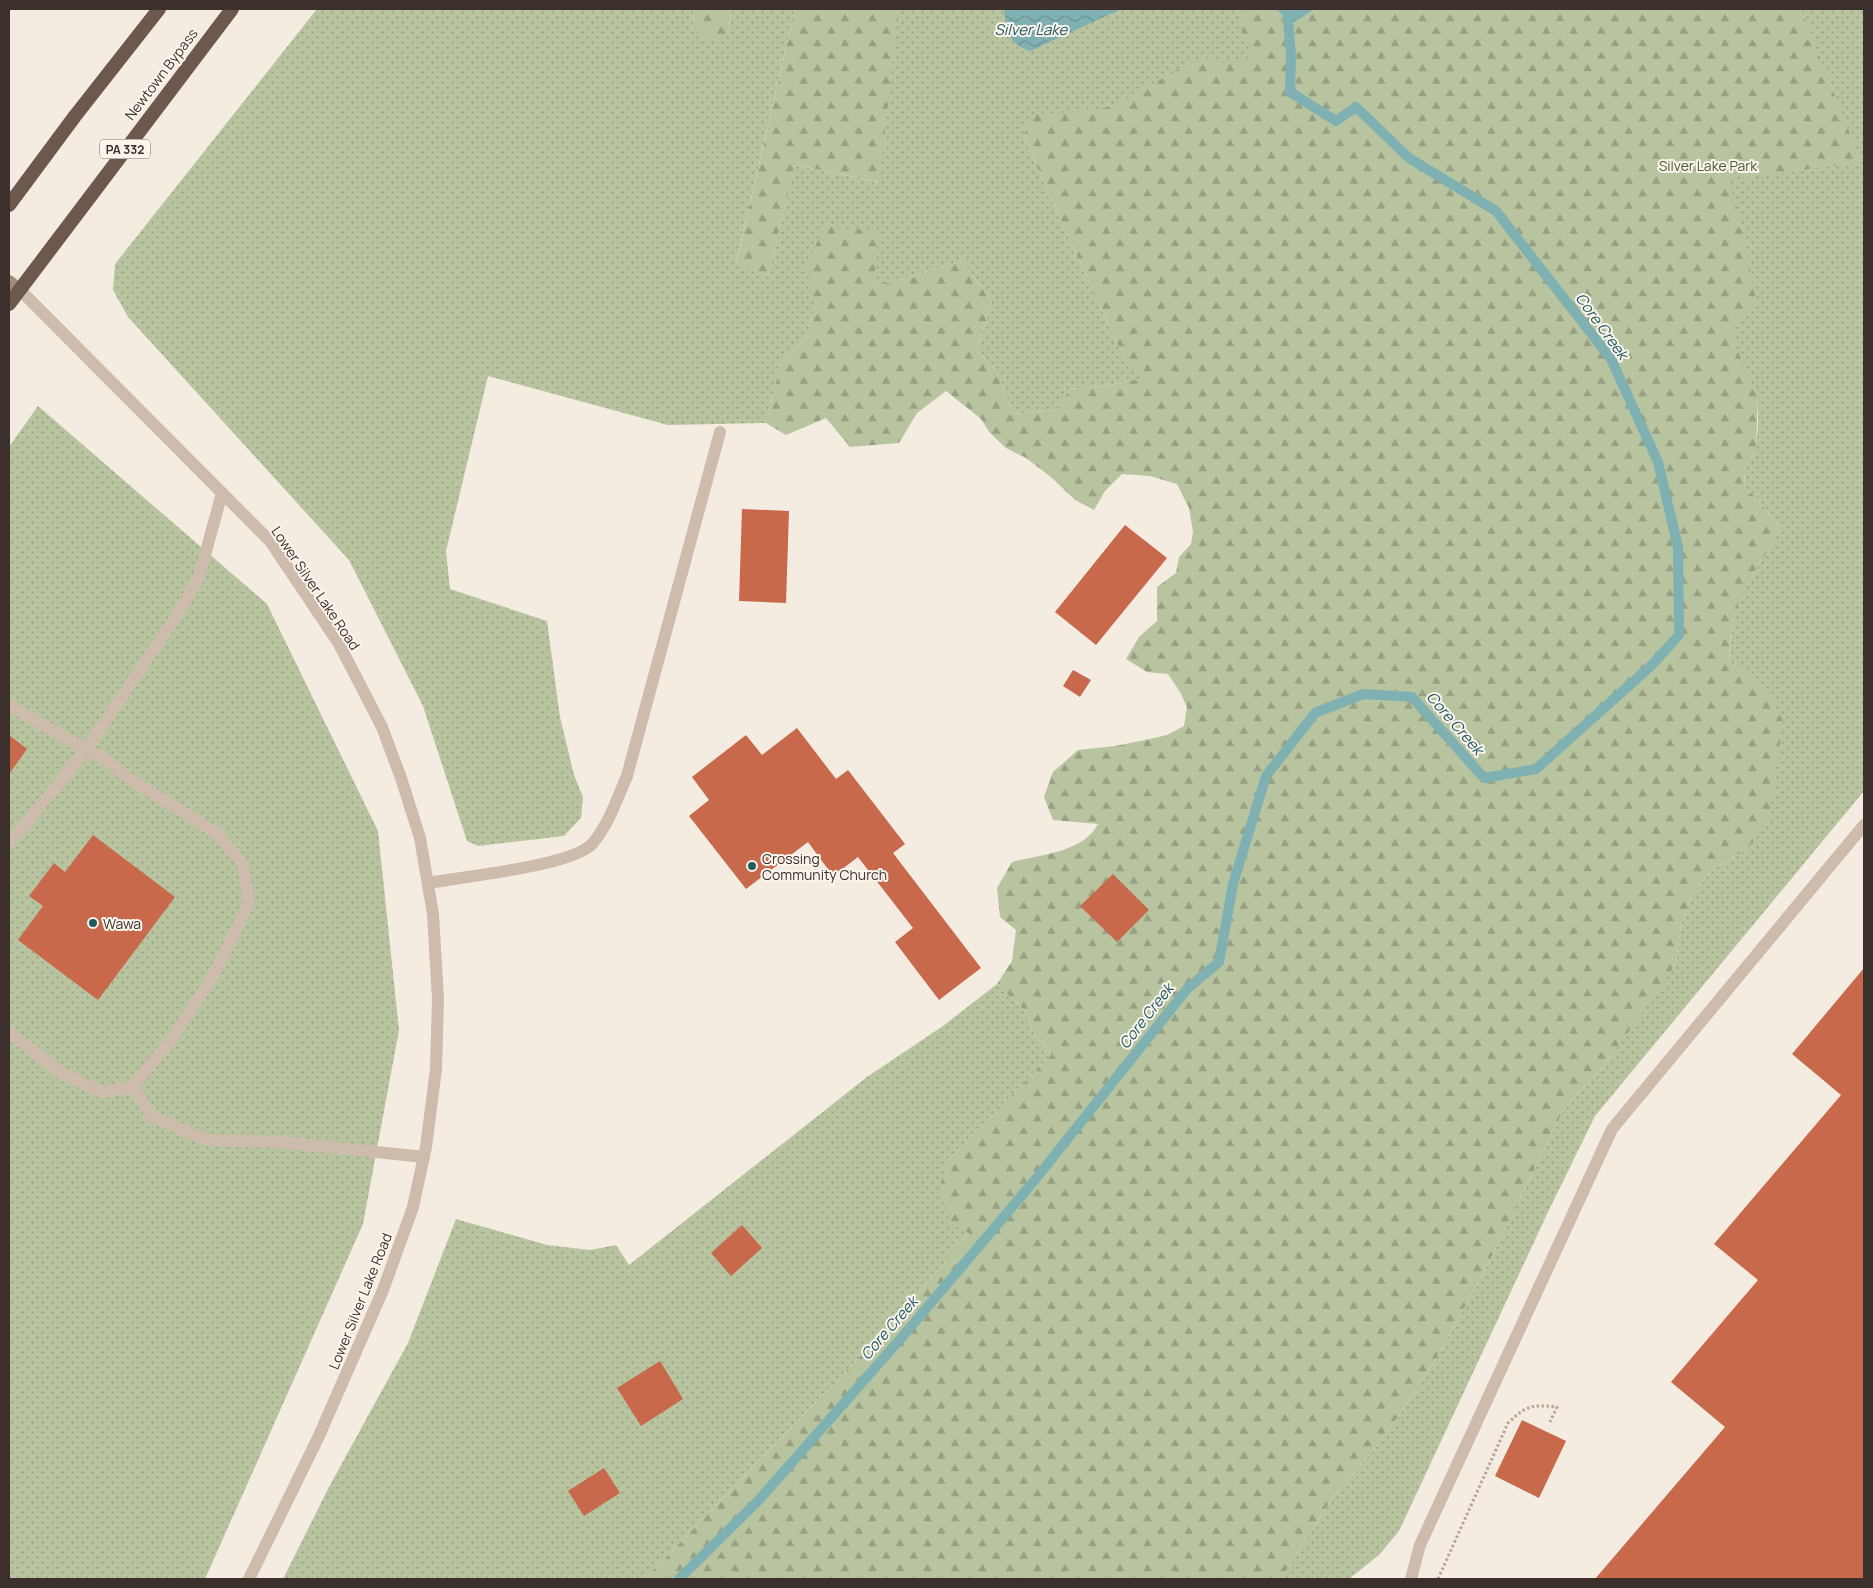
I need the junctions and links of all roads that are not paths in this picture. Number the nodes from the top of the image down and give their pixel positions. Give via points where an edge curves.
1 (159, 9) edge
2 (232, 9) edge
3 (9, 205) edge
4 (14, 285) edge
5 (9, 304) edge
6 (720, 432) dead end
7 (222, 493) junction
8 (9, 704) edge
9 (86, 750) junction
10 (1864, 825) edge
11 (9, 844) edge
12 (428, 882) junction
13 (9, 1032) edge
14 (132, 1087) junction
15 (424, 1157) junction
16 (249, 1579) edge
17 (1410, 1579) edge

1 - 3 highway
2 - 4 highway, Newtown Bypass / PA 332
4 - 5 highway, Newtown Bypass / PA 332
4 - 7 street, Lower Silver Lake Road
6 - 12 street via 627,776 595,839 575,855 542,865
7 - 9 street via 199,577 180,612
7 - 12 street, Lower Silver Lake Road via 270,542 339,644 382,727 420,838
8 - 9 street
9 - 11 street
9 - 14 street via 104,758 128,778 218,834 244,864 249,903 211,980 170,1041
10 - 17 street via 1612,1129 1420,1545
12 - 15 street, Lower Silver Lake Road via 434,914 438,998 436,1069
13 - 14 street via 58,1071 102,1092
14 - 15 street via 153,1117 207,1140 280,1142
15 - 16 street, Lower Silver Lake Road via 413,1207 383,1290 318,1438

